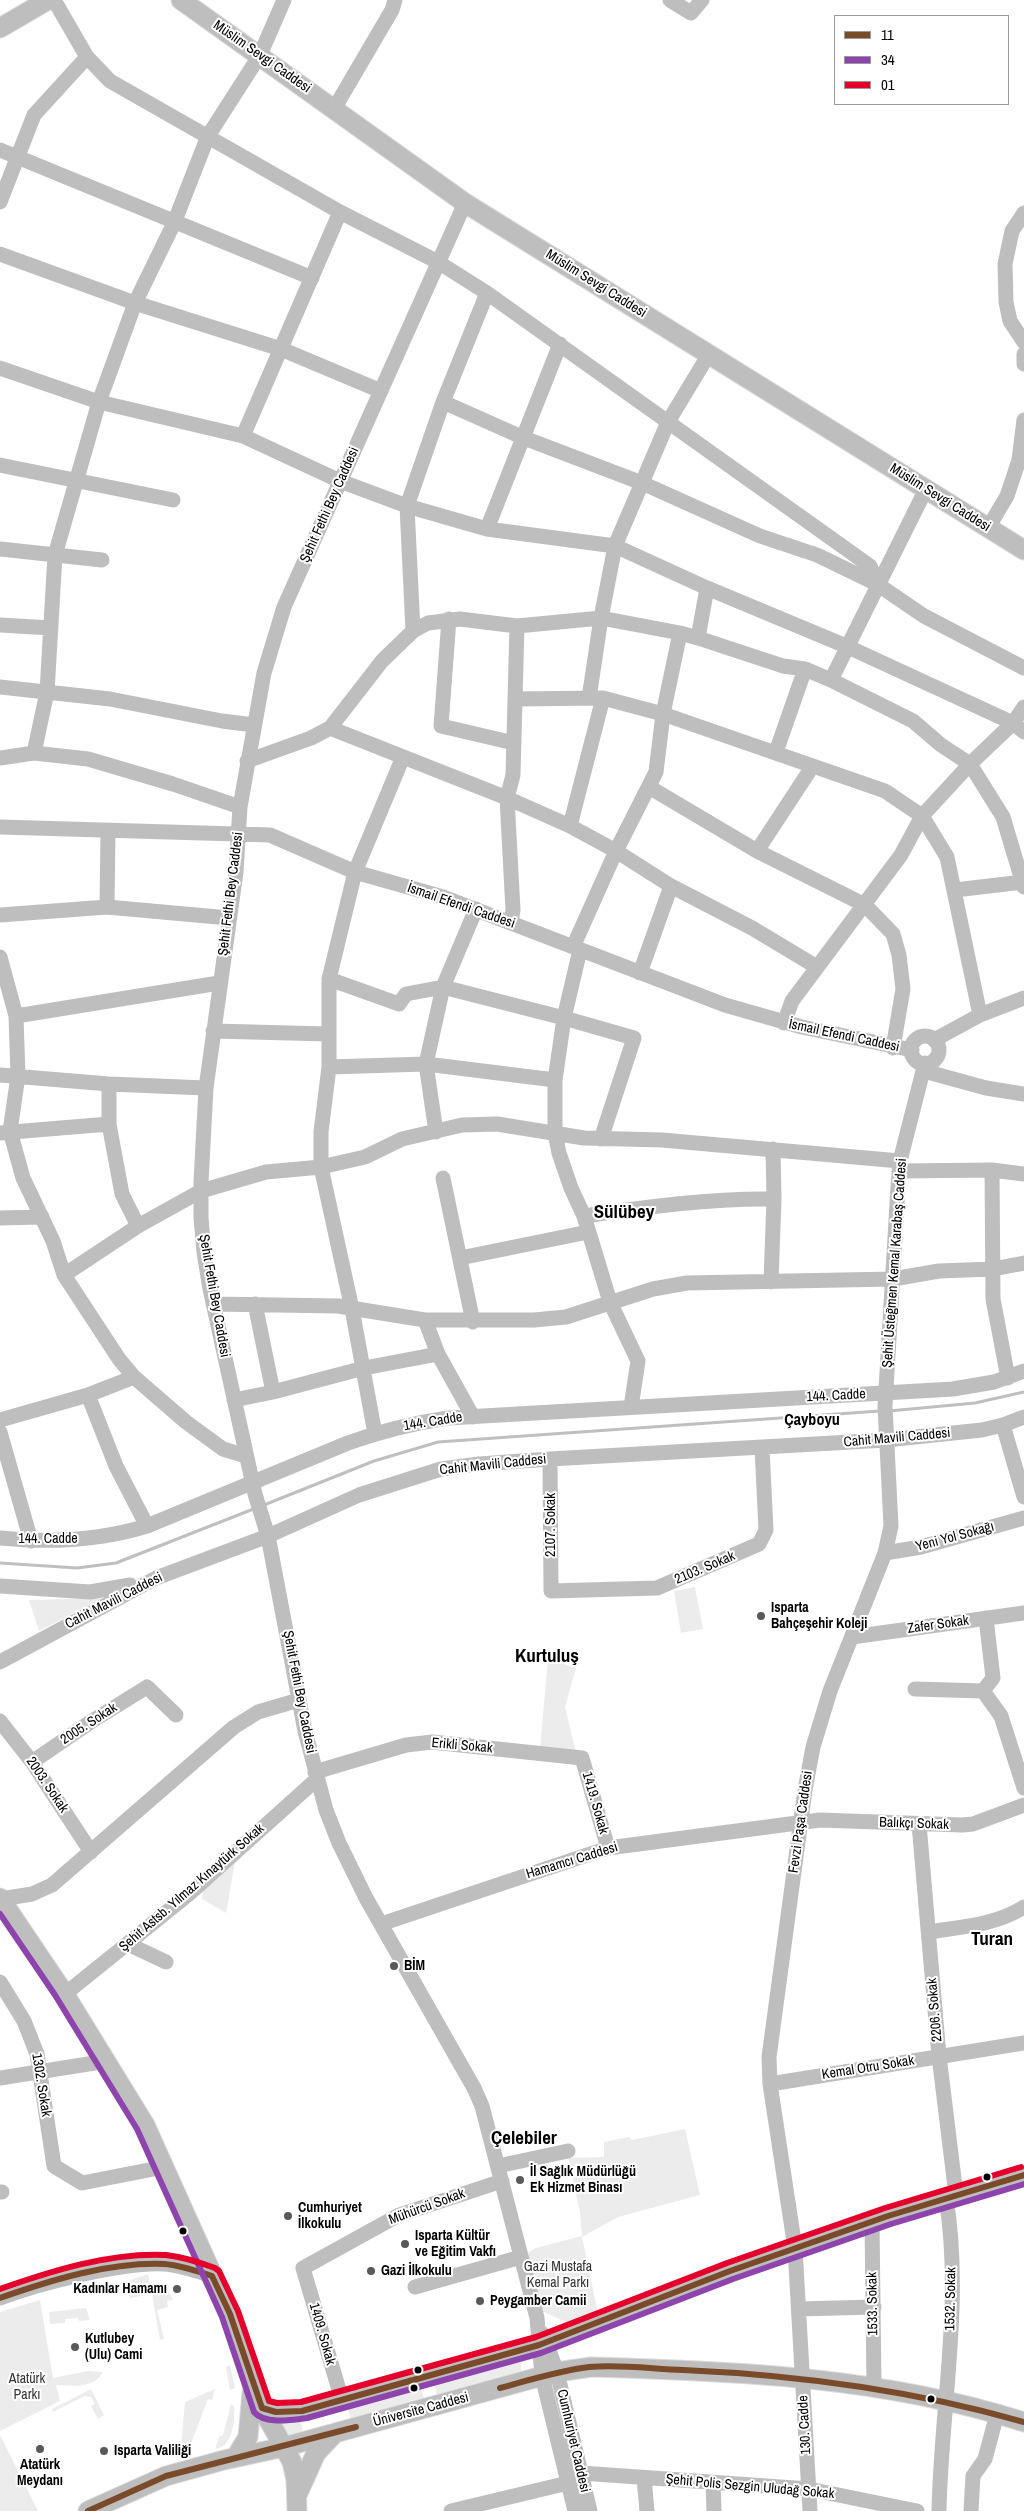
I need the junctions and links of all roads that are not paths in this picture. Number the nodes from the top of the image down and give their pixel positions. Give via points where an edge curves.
1 (25, 0) edge
2 (48, 0) edge
3 (54, 0) edge
4 (181, 0) edge
5 (284, 0) edge
6 (395, 0) edge
7 (670, 0) edge
8 (702, 0) edge
9 (0, 15) edge
10 (0, 28) edge
11 (260, 56) junction
12 (87, 57) junction
13 (334, 109) junction
14 (208, 136) junction
15 (0, 150) edge
16 (16, 156) junction
17 (0, 202) edge
18 (465, 202) junction
19 (340, 212) junction
20 (1024, 213) edge
21 (174, 223) junction
22 (0, 254) edge
23 (438, 262) junction
24 (312, 278) junction
25 (487, 293) junction
26 (135, 303) junction
27 (1024, 342) edge
28 (560, 344) junction
29 (281, 350) junction
30 (709, 354) junction
31 (1024, 354) edge
32 (1024, 364) edge
33 (0, 368) edge
34 (381, 390) junction
35 (99, 402) junction
36 (443, 402) junction
37 (1024, 420) edge
38 (668, 422) junction
39 (244, 436) junction
40 (524, 438) junction
41 (0, 465) edge
42 (76, 481) junction
43 (340, 481) junction
44 (642, 483) junction
45 (926, 489) junction
46 (174, 500) dead end
47 (407, 506) junction
48 (988, 528) junction
49 (488, 529) junction
50 (615, 546) junction
51 (0, 550) edge
52 (1024, 550) edge
53 (55, 555) junction
54 (102, 560) dead end
55 (877, 584) junction
56 (707, 588) junction
57 (601, 618) junction
58 (449, 619) junction
59 (0, 625) edge
60 (517, 626) junction
61 (51, 628) junction
62 (412, 631) junction
63 (680, 633) junction
64 (698, 638) junction
65 (846, 646) junction
66 (1024, 668) edge
67 (804, 669) junction
68 (831, 680) junction
69 (0, 686) edge
70 (47, 692) junction
71 (596, 698) junction
72 (515, 699) junction
73 (1024, 706) edge
74 (663, 714) junction
75 (254, 725) junction
76 (330, 728) junction
77 (1019, 728) edge
78 (514, 743) junction
79 (776, 752) junction
80 (34, 753) junction
81 (403, 757) junction
82 (0, 758) edge
83 (247, 760) junction
84 (970, 764) junction
85 (812, 767) junction
86 (649, 787) junction
87 (508, 798) junction
88 (240, 807) junction
89 (922, 816) junction
90 (570, 826) junction
91 (0, 827) edge
92 (108, 831) junction
93 (239, 834) junction
94 (616, 851) junction
95 (757, 851) junction
96 (1020, 852) edge
97 (355, 872) junction
98 (1024, 885) edge
99 (670, 886) junction
100 (956, 890) junction
101 (864, 904) junction
102 (107, 907) junction
103 (476, 909) junction
104 (0, 915) edge
105 (229, 918) junction
106 (510, 922) junction
107 (576, 948) junction
108 (0, 957) edge
109 (816, 967) junction
110 (640, 973) junction
111 (328, 979) junction
112 (219, 982) junction
113 (443, 987) junction
114 (1024, 998) edge
115 (980, 1015) junction
116 (16, 1016) junction
117 (564, 1018) junction
118 (784, 1023) junction
119 (213, 1031) junction
120 (328, 1034) junction
121 (934, 1040) junction
122 (893, 1048) junction
123 (912, 1050) junction
124 (426, 1064) junction
125 (329, 1067) junction
126 (924, 1067) junction
127 (0, 1075) edge
128 (18, 1076) junction
129 (555, 1080) junction
130 (109, 1084) junction
131 (206, 1088) junction
132 (1024, 1094) edge
133 (109, 1124) junction
134 (5, 1132) edge
135 (436, 1132) junction
136 (555, 1134) junction
137 (601, 1139) junction
138 (773, 1149) junction
139 (900, 1166) junction
140 (321, 1167) junction
141 (992, 1170) junction
142 (1024, 1174) edge
143 (443, 1178) dead end
144 (201, 1191) junction
145 (774, 1199) junction
146 (42, 1216) junction
147 (584, 1216) junction
148 (0, 1218) edge
149 (138, 1226) junction
150 (588, 1232) junction
151 (460, 1258) junction
152 (1024, 1263) edge
153 (993, 1269) junction
154 (64, 1274) junction
155 (893, 1279) junction
156 (770, 1282) junction
157 (610, 1302) junction
158 (213, 1304) junction
159 (255, 1304) junction
160 (352, 1309) junction
161 (425, 1320) junction
162 (473, 1322) junction
163 (438, 1354) junction
164 (364, 1368) junction
165 (1024, 1371) edge
166 (134, 1378) junction
167 (1008, 1378) junction
168 (274, 1392) junction
169 (88, 1395) junction
170 (234, 1400) junction
171 (885, 1400) junction
172 (630, 1407) junction
173 (473, 1416) junction
174 (1024, 1417) edge
175 (0, 1420) edge
176 (1003, 1425) junction
177 (0, 1432) edge
178 (375, 1434) junction
179 (886, 1435) junction
180 (762, 1448) junction
181 (246, 1456) junction
182 (550, 1459) junction
183 (253, 1488) junction
184 (1024, 1497) edge
185 (1024, 1518) edge
186 (147, 1526) junction
187 (267, 1530) junction
188 (0, 1538) edge
189 (31, 1541) junction
190 (885, 1553) junction
191 (156, 1578) junction
192 (0, 1586) edge
193 (551, 1591) joint
194 (1024, 1612) edge
195 (986, 1618) junction
196 (852, 1637) junction
197 (0, 1662) edge
198 (914, 1689) dead end
199 (983, 1691) junction
200 (299, 1700) junction
201 (176, 1715) dead end
202 (0, 1721) edge
203 (582, 1758) joint
204 (32, 1762) junction
205 (316, 1775) junction
206 (1024, 1788) edge
207 (1024, 1805) edge
208 (800, 1822) junction
209 (920, 1824) junction
210 (608, 1848) junction
211 (91, 1852) junction
212 (0, 1898) edge
213 (1024, 1907) edge
214 (381, 1924) junction
215 (928, 1932) junction
216 (128, 1944) junction
217 (166, 1962) dead end
218 (0, 1982) edge
219 (65, 1994) junction
220 (1024, 2043) edge
221 (939, 2056) junction
222 (107, 2061) junction
223 (41, 2072) junction
224 (0, 2078) edge
225 (770, 2084) junction
226 (568, 2151) dead end
227 (498, 2166) junction
228 (164, 2167) junction
229 (1024, 2175) edge
230 (502, 2182) junction
231 (951, 2197) junction
232 (872, 2222) junction
233 (795, 2248) junction
234 (522, 2257) junction
235 (303, 2268) joint
236 (212, 2276) junction
237 (415, 2287) dead end
238 (0, 2298) edge
239 (874, 2307) junction
240 (799, 2309) junction
241 (543, 2344) junction
242 (550, 2374) junction
243 (803, 2377) junction
244 (252, 2382) junction
245 (874, 2387) junction
246 (342, 2400) junction
247 (946, 2401) junction
248 (262, 2408) junction
249 (997, 2414) junction
250 (1024, 2422) edge
251 (336, 2433) junction
252 (284, 2447) junction
253 (236, 2457) junction
254 (581, 2473) junction
255 (644, 2478) junction
256 (568, 2483) junction
257 (713, 2483) junction
258 (809, 2489) junction
259 (297, 2505) edge
260 (88, 2511) edge
261 (452, 2511) edge
262 (575, 2511) edge
263 (590, 2511) edge
264 (647, 2511) edge
265 (714, 2511) edge
266 (810, 2511) edge
267 (917, 2511) edge
268 (939, 2511) edge
269 (971, 2511) edge

1 - 9 main road
2 - 10 main road
3 - 12 street
4 - 11 main road, Müslim Sevgi Caddesi
5 - 11 street
6 - 13 street
7 - 8 street via 691,13
11 - 13 main road, Müslim Sevgi Caddesi
11 - 14 street
12 - 14 street via 110,81
12 - 16 street via 34,115
13 - 18 main road, Müslim Sevgi Caddesi
14 - 19 street
14 - 21 street
15 - 16 street
16 - 17 street
16 - 21 street
18 - 23 street, Şehit Fethi Bey Caddesi
18 - 30 main road, Müslim Sevgi Caddesi
19 - 23 street
19 - 24 street
20 - 27 street via 1012,230 1005,264 1010,321
21 - 24 street
21 - 26 street
22 - 26 street
23 - 25 street
23 - 34 street, Şehit Fethi Bey Caddesi
24 - 29 street
25 - 28 street
25 - 36 street
26 - 29 street
26 - 35 street
28 - 38 street
28 - 40 street
29 - 34 street
29 - 39 street
30 - 38 street
30 - 45 main road, Müslim Sevgi Caddesi
31 - 32 street
33 - 35 street
34 - 43 street, Şehit Fethi Bey Caddesi
35 - 39 street
35 - 42 street
36 - 40 street
36 - 47 street
37 - 48 street via 1019,460 1007,496
38 - 44 street
38 - 55 street via 870,566
39 - 43 street
40 - 44 street
40 - 49 street
41 - 42 street
42 - 46 street
42 - 53 street
43 - 47 street
43 - 75 street, Şehit Fethi Bey Caddesi via 275,629
44 - 50 street
44 - 55 street
45 - 48 main road, Müslim Sevgi Caddesi
45 - 55 street
47 - 49 street
47 - 62 street
48 - 52 main road, Müslim Sevgi Caddesi
49 - 50 street
50 - 56 street
50 - 57 street
51 - 53 street
53 - 54 street
53 - 61 street
55 - 65 street
55 - 66 street via 924,616
56 - 64 street
56 - 65 street
57 - 60 street
57 - 63 street
57 - 71 street
58 - 60 street
58 - 62 street via 428,623
58 - 78 street via 440,726
59 - 61 street
60 - 72 street
61 - 70 street
62 - 76 street via 382,661
63 - 64 street
63 - 74 street
64 - 67 street via 783,666
65 - 68 street
65 - 77 street
67 - 68 street
67 - 79 street
68 - 84 street via 913,721 940,745
69 - 70 street
70 - 75 street via 110,699
70 - 80 street
71 - 72 street
71 - 74 street
71 - 90 street
72 - 78 street
73 - 77 street
74 - 79 street
74 - 86 street via 656,772
75 - 83 street, Şehit Fethi Bey Caddesi
76 - 81 street
76 - 83 street
77 - 84 street
78 - 87 street
79 - 85 street
80 - 82 street
80 - 88 street via 68,755 112,765
81 - 87 street
81 - 97 street
83 - 88 street, Şehit Fethi Bey Caddesi
84 - 89 street
84 - 96 street via 1003,816
85 - 89 street via 885,791
85 - 95 street
86 - 94 street
86 - 95 street
87 - 90 street
87 - 106 street via 513,903
88 - 93 street, Şehit Fethi Bey Caddesi
89 - 100 street via 947,857
89 - 101 street via 901,855
90 - 94 street
91 - 92 street, İsmail Efendi Caddesi
92 - 93 street, İsmail Efendi Caddesi
92 - 102 street
93 - 97 street, İsmail Efendi Caddesi via 278,838
93 - 105 street, Şehit Fethi Bey Caddesi
94 - 99 street
94 - 107 street
95 - 101 street
96 - 98 street
97 - 103 street, İsmail Efendi Caddesi
97 - 111 street
98 - 100 street
99 - 109 street via 752,928
99 - 110 street
100 - 115 street
101 - 109 street
101 - 122 street via 893,934 899,955 903,989
102 - 104 street
102 - 105 street
103 - 106 street, İsmail Efendi Caddesi
103 - 113 street
105 - 112 street, Şehit Fethi Bey Caddesi
106 - 107 street, İsmail Efendi Caddesi
107 - 110 street, İsmail Efendi Caddesi
107 - 117 street
108 - 116 street
109 - 118 street via 792,1001
110 - 118 street, İsmail Efendi Caddesi
111 - 113 street via 399,1004 406,994
111 - 120 street
112 - 116 street
112 - 119 street, Şehit Fethi Bey Caddesi
113 - 117 street
113 - 124 street
114 - 115 street
115 - 121 street
116 - 128 street
117 - 129 street
117 - 137 street via 634,1038
118 - 122 street, İsmail Efendi Caddesi
119 - 120 street
119 - 131 street, Şehit Fethi Bey Caddesi
120 - 125 street
121 - 123 street via 922,1037 914,1042
121 - 126 street via 939,1047 938,1056
122 - 123 street, İsmail Efendi Caddesi
123 - 126 street
124 - 125 street
124 - 129 street
124 - 135 street
125 - 140 street via 321,1132
126 - 132 street via 986,1088
126 - 139 street, Şehit Üsteğmen Kemal Karabaş Caddesi
127 - 128 street
128 - 130 street
128 - 134 street
129 - 136 street
130 - 131 street
130 - 133 street
131 - 144 street, Şehit Fethi Bey Caddesi
133 - 134 street
133 - 149 street via 122,1194
134 - 146 street
135 - 136 street via 462,1125 497,1124
135 - 140 street via 402,1139 365,1157
136 - 137 street
136 - 147 street via 571,1188
137 - 138 street via 662,1140
138 - 139 street
138 - 145 street
139 - 141 street
139 - 155 street, Şehit Üsteğmen Kemal Karabaş Caddesi
140 - 144 street via 266,1172
140 - 160 street
141 - 142 street
141 - 153 street
143 - 151 street
144 - 149 street
144 - 158 street, Şehit Fethi Bey Caddesi via 202,1226
145 - 147 street via 732,1198 663,1204
145 - 156 street
146 - 148 street
146 - 154 street
147 - 150 street
149 - 154 street
150 - 151 street
150 - 157 street
151 - 162 street
152 - 153 street
153 - 155 street via 939,1271
153 - 167 street via 993,1299
154 - 166 street
155 - 156 street
155 - 171 street, Şehit Üsteğmen Kemal Karabaş Caddesi
156 - 157 street via 687,1283
157 - 162 street via 566,1317
157 - 172 street via 638,1361
158 - 159 street
158 - 170 street, Şehit Fethi Bey Caddesi
159 - 160 street
159 - 168 street
160 - 161 street
160 - 164 street
161 - 162 street
161 - 163 street
163 - 164 street
163 - 173 street
164 - 168 street
164 - 178 street
165 - 167 street, 144. Cadde
166 - 169 street
166 - 181 street via 193,1428 223,1448
167 - 171 street, 144. Cadde
168 - 170 street
169 - 175 street
169 - 186 street via 116,1466
170 - 181 street, Şehit Fethi Bey Caddesi
171 - 172 street, 144. Cadde
171 - 179 street, Fevzi Paşa Caddesi
172 - 173 street, 144. Cadde
173 - 178 street, 144. Cadde via 426,1421
174 - 176 street, Cahit Mavili Caddesi
176 - 179 street, Cahit Mavili Caddesi via 982,1430
176 - 184 street
177 - 189 street
178 - 183 street, 144. Cadde
179 - 180 street, Cahit Mavili Caddesi
179 - 190 street, Fevzi Paşa Caddesi via 892,1514
180 - 182 street, Cahit Mavili Caddesi
180 - 193 street, 2103. Sokak via 766,1530 757,1546 657,1588
181 - 183 street, Şehit Fethi Bey Caddesi
182 - 187 street, Cahit Mavili Caddesi via 460,1466 432,1472 359,1495
182 - 193 street, 2107. Sokak
183 - 186 street, 144. Cadde
183 - 187 street, Şehit Fethi Bey Caddesi
185 - 190 street, Yeni Yol Sokağı via 920,1547
186 - 189 street, 144. Cadde via 86,1539
187 - 191 street, Cahit Mavili Caddesi
187 - 200 street, Şehit Fethi Bey Caddesi
188 - 189 street, 144. Cadde
190 - 196 street, Fevzi Paşa Caddesi
191 - 192 street via 90,1592
191 - 197 street, Cahit Mavili Caddesi
194 - 195 street, Zafer Sokak
195 - 196 street, Zafer Sokak
195 - 199 street via 993,1678
196 - 208 street, Fevzi Paşa Caddesi via 821,1717 808,1769
198 - 199 street
199 - 206 street via 1001,1716
200 - 205 street, Şehit Fethi Bey Caddesi
200 - 211 street via 258,1712 234,1727
201 - 204 street, 2005. Sokak via 147,1687
202 - 204 street, 2003. Sokak
203 - 205 street, Erikli Sokak via 426,1743 406,1746
203 - 210 street, 1419. Sokak
204 - 211 street, 2003. Sokak
205 - 214 street, Şehit Fethi Bey Caddesi via 339,1843
205 - 216 street, Şehit Astsb. Yılmaz Kınaytürk Sokak via 189,1894
207 - 209 street, Balıkçı Sokak via 973,1824
208 - 209 street, Balıkçı Sokak via 834,1820
208 - 210 street, Hamamcı Caddesi
208 - 225 street, Fevzi Paşa Caddesi via 770,2036
209 - 215 street, 2206. Sokak
210 - 214 street, Hamamcı Caddesi
211 - 212 street via 46,1889
212 - 219 main road
213 - 215 street via 991,1922
214 - 227 street, Şehit Fethi Bey Caddesi via 474,2088
215 - 221 street, 2206. Sokak
216 - 217 street
216 - 219 street, Şehit Astsb. Yılmaz Kınaytürk Sokak
218 - 223 street, 1302. Sokak via 24,2021
219 - 222 main road
220 - 221 street, Kemal Otru Sokak
221 - 225 street, Kemal Otru Sokak
221 - 231 street, 2206. Sokak
222 - 223 street
222 - 228 main road via 138,2113
223 - 224 street
223 - 228 street, 1302. Sokak via 52,2163 58,2170 79,2182 90,2182
225 - 233 street, Fevzi Paşa Caddesi
226 - 227 street
227 - 230 street, Şehit Fethi Bey Caddesi
228 - 236 main road
229 - 231 main road
230 - 234 street, Şehit Fethi Bey Caddesi
230 - 235 street, Mühürcü Sokak via 398,2215
231 - 232 main road
231 - 247 street, 1532. Sokak via 952,2288
232 - 233 main road
232 - 239 street, 1533. Sokak
233 - 240 street, 130. Cadde
233 - 241 main road
234 - 237 street
234 - 241 street, Şehit Fethi Bey Caddesi
235 - 246 street, 1409. Sokak
236 - 238 street via 174,2265 140,2266 75,2277
236 - 244 main road via 234,2324
239 - 240 street
239 - 245 street, 1533. Sokak
240 - 243 street, 130. Cadde
241 - 242 street, Cumhuriyet Caddesi
241 - 246 main road
242 - 243 main road, Üniversite Caddesi via 591,2367
242 - 251 main road, Üniversite Caddesi
242 - 254 street, Cumhuriyet Caddesi
242 - 256 street, Cumhuriyet Caddesi
243 - 245 main road, Üniversite Caddesi
243 - 258 street, 130. Cadde
244 - 248 main road
244 - 253 main road via 250,2431 244,2448
245 - 247 main road, Üniversite Caddesi
246 - 248 main road via 293,2412
247 - 249 main road, Üniversite Caddesi
247 - 268 street, 1532. Sokak
248 - 252 main road
249 - 250 main road, Üniversite Caddesi
249 - 269 street via 985,2459 973,2474
251 - 252 main road, Üniversite Caddesi
251 - 259 main road via 316,2453 304,2477
252 - 253 main road, Üniversite Caddesi
252 - 259 main road via 293,2465
253 - 260 main road, Üniversite Caddesi via 166,2476
254 - 255 street, Şehit Polis Sezgin Uludağ Sokak
254 - 263 street, Cumhuriyet Caddesi
255 - 257 street, Şehit Polis Sezgin Uludağ Sokak
255 - 264 street
256 - 261 street
256 - 262 street, Cumhuriyet Caddesi
257 - 258 street, Şehit Polis Sezgin Uludağ Sokak
257 - 265 street
258 - 266 street, 130. Cadde
258 - 267 street, Şehit Polis Sezgin Uludağ Sokak

